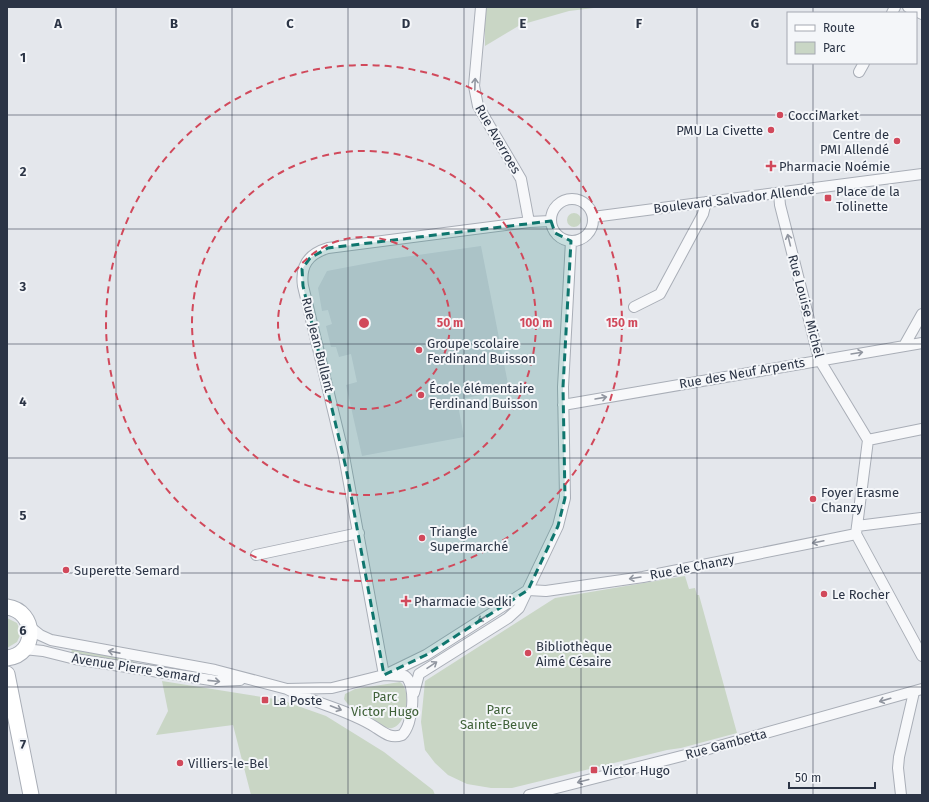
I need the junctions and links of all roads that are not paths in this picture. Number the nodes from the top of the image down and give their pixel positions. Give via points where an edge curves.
1 (481, 7) edge
2 (908, 7) edge
3 (922, 14) edge
4 (922, 174) edge
5 (780, 194) junction
6 (706, 202) junction
7 (593, 216) junction
8 (551, 221) junction
9 (529, 222) junction
10 (572, 241) junction
11 (634, 307) dead end
12 (922, 314) edge
13 (922, 343) edge
14 (904, 346) junction
15 (819, 360) junction
16 (563, 405) junction
17 (922, 429) edge
18 (868, 440) junction
19 (921, 518) edge
20 (856, 530) junction
21 (359, 533) junction
22 (256, 555) dead end
23 (528, 590) junction
24 (8, 605) edge
25 (30, 627) junction
26 (24, 650) junction
27 (922, 656) edge
28 (7, 658) edge
29 (7, 674) edge
30 (384, 675) junction
31 (248, 680) junction
32 (287, 689) junction
33 (918, 690) edge
34 (412, 697) junction
35 (31, 795) edge
36 (528, 795) edge
37 (901, 795) edge

9 -> 1 street, Rue Averroes via 521,179 478,106 475,96
2 - 3 street
4 - 5 street, Boulevard Salvador Allende
5 - 6 street, Boulevard Salvador Allende
15 -> 5 street, Rue Louise Michel via 780,206
6 - 7 street, Boulevard Salvador Allende
6 - 11 street via 703,214 660,294
7 - 8 street via 586,204 574,199 566,200 555,208
7 - 10 street via 588,234
8 - 9 street, Rue Jean Bullant
8 - 10 street via 555,233 565,240
9 - 21 street, Rue Jean Bullant via 328,248 315,253 305,263 303,286 337,424
10 - 16 street
12 - 14 street
13 - 14 street, Rue des Neuf Arpents
15 -> 14 street, Rue des Neuf Arpents
16 -> 15 street, Rue des Neuf Arpents
15 - 18 street, Rue Louise Michel
16 - 23 street via 565,498 562,512
17 - 18 street
18 - 20 street
19 - 20 street
20 -> 23 street, Rue de Chanzy via 642,577 546,591
20 - 27 street
21 - 22 street
21 - 30 street, Rue Jean Bullant
23 -> 30 street via 426,655
34 -> 23 street via 419,674 508,618 519,608
24 - 25 main road via 24,616
25 - 26 main road via 30,639
31 -> 25 street, Avenue Pierre Semard via 215,670 51,640
26 - 28 main road
26 -> 31 street, Avenue Pierre Semard via 217,681
29 - 35 main road
30 - 32 street via 332,688
30 - 34 street via 405,676 410,683
31 - 32 street, Avenue Pierre Semard
32 -> 34 street via 351,714 392,737 406,732
33 -> 36 street, Rue Gambetta via 705,750
33 - 37 street via 899,757

